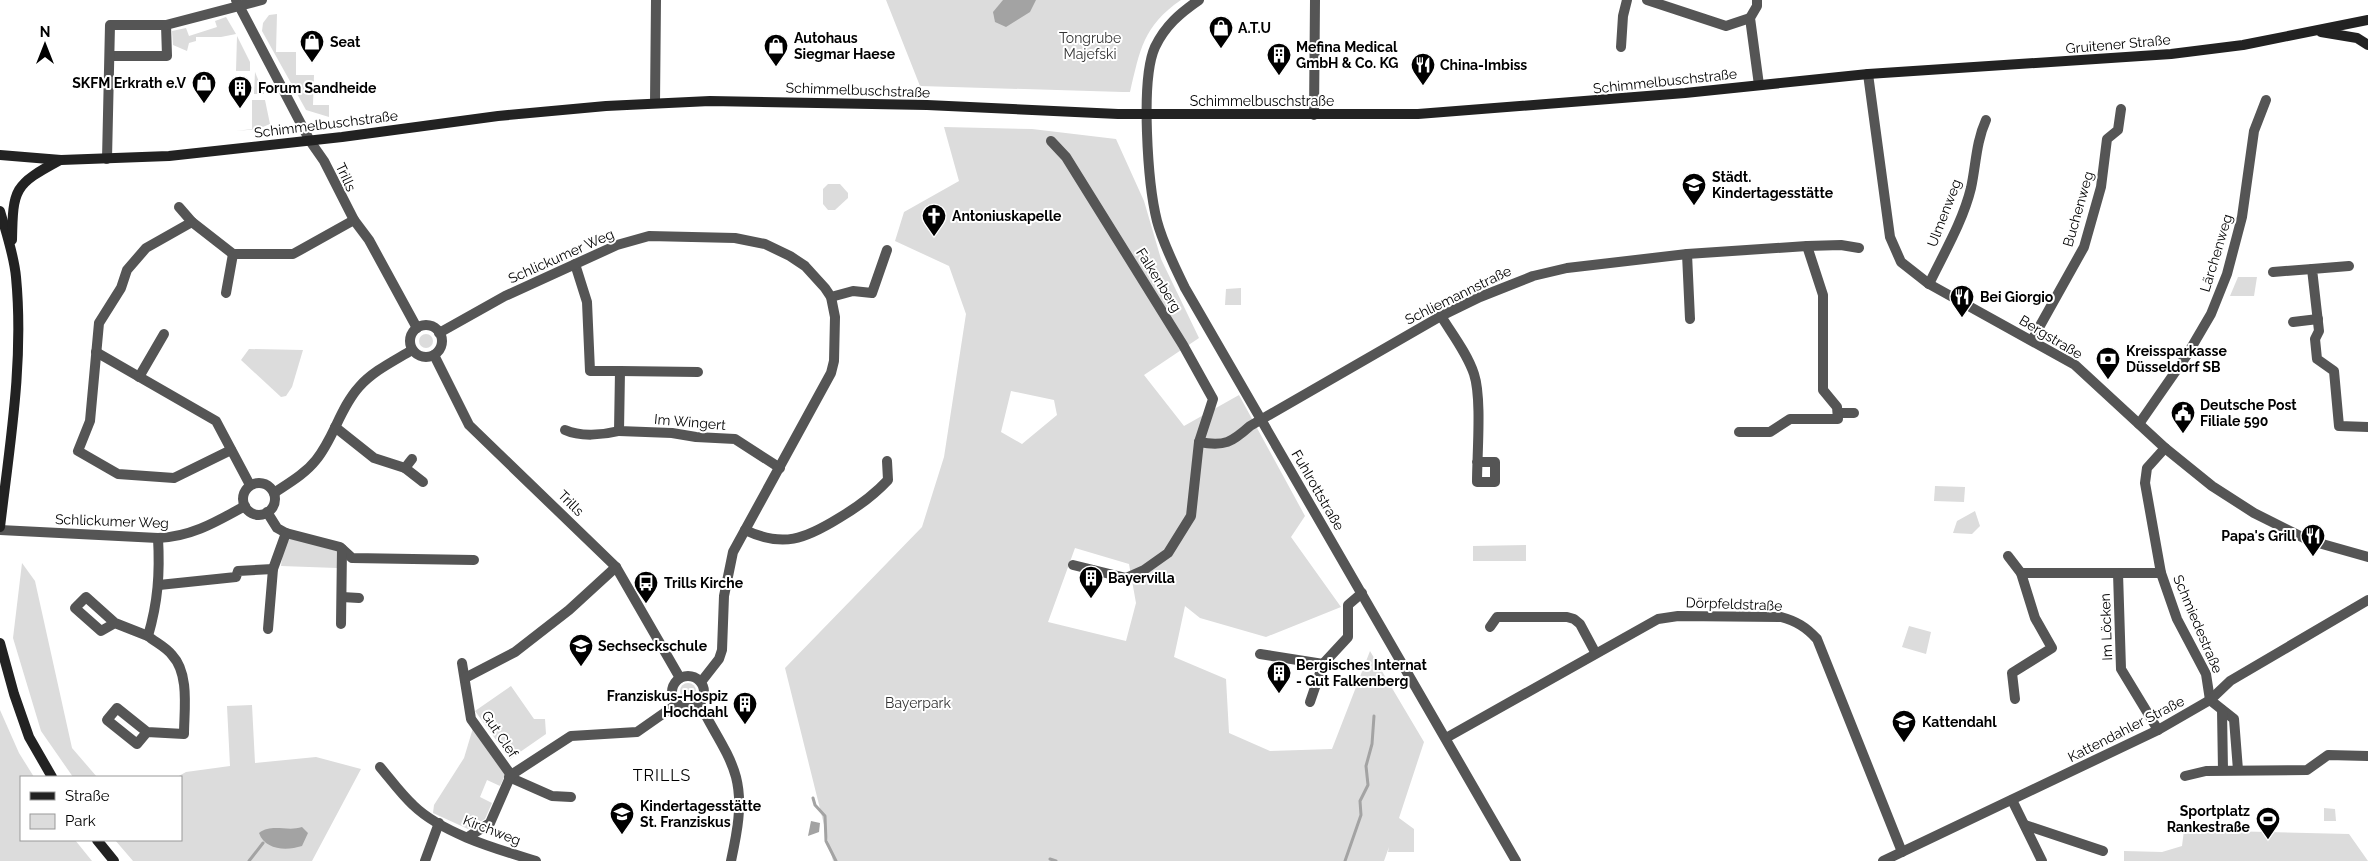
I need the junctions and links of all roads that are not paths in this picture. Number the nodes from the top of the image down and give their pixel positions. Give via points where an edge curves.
1 (262, 0) edge
2 (656, 0) edge
3 (1199, 0) edge
4 (1315, 0) edge
5 (1627, 0) edge
6 (1647, 0) edge
7 (1757, 0) edge
8 (237, 4) edge
9 (1750, 18) junction
10 (2368, 20) edge
11 (166, 25) junction
12 (2320, 31) junction
13 (2368, 45) edge
14 (1621, 47) dead end
15 (110, 56) junction
16 (1868, 74) junction
17 (1759, 86) junction
18 (2266, 100) dead end
19 (655, 104) junction
20 (2121, 109) dead end
21 (1148, 114) junction
22 (1314, 115) junction
23 (1986, 120) dead end
24 (310, 141) junction
25 (1051, 141) dead end
26 (0, 155) edge
27 (61, 160) junction
28 (107, 160) junction
29 (179, 207) dead end
30 (0, 211) edge
31 (354, 220) junction
32 (192, 222) junction
33 (1807, 246) junction
34 (1859, 248) dead end
35 (887, 250) dead end
36 (11, 252) junction
37 (234, 254) junction
38 (1687, 254) junction
39 (575, 264) junction
40 (2349, 266) dead end
41 (2312, 269) junction
42 (2273, 272) dead end
43 (1928, 284) junction
44 (226, 293) dead end
45 (831, 297) junction
46 (1441, 316) junction
47 (1690, 319) dead end
48 (2318, 319) junction
49 (2293, 322) dead end
50 (417, 328) junction
51 (440, 333) junction
52 (164, 334) dead end
53 (2032, 340) junction
54 (412, 350) junction
55 (96, 352) junction
56 (434, 355) junction
57 (620, 371) junction
58 (698, 372) dead end
59 (139, 377) junction
60 (1838, 413) junction
61 (1854, 413) dead end
62 (1261, 420) junction
63 (2139, 424) junction
64 (335, 427) junction
65 (2368, 427) edge
66 (564, 430) dead end
67 (619, 432) junction
68 (1739, 432) dead end
69 (1199, 442) junction
70 (2165, 448) junction
71 (231, 450) junction
72 (412, 459) dead end
73 (888, 461) dead end
74 (1477, 462) dead end
75 (405, 468) junction
76 (780, 468) junction
77 (423, 482) dead end
78 (250, 485) junction
79 (274, 492) junction
80 (245, 506) junction
81 (267, 512) junction
82 (0, 528) edge
83 (745, 530) junction
84 (286, 533) junction
85 (158, 538) junction
86 (342, 549) junction
87 (2008, 556) dead end
88 (2368, 557) edge
89 (474, 560) dead end
90 (1073, 564) dead end
91 (616, 567) junction
92 (273, 569) junction
93 (2161, 572) junction
94 (2021, 573) junction
95 (2118, 573) junction
96 (159, 585) junction
97 (1362, 593) junction
98 (342, 597) junction
99 (359, 598) dead end
100 (2368, 600) edge
101 (115, 623) dead end
102 (341, 624) dead end
103 (1490, 627) dead end
104 (268, 629) dead end
105 (148, 636) junction
106 (0, 643) edge
107 (1595, 652) junction
108 (1260, 654) dead end
109 (462, 663) dead end
110 (1322, 664) junction
111 (465, 678) junction
112 (680, 678) junction
113 (701, 682) junction
114 (2015, 699) dead end
115 (2210, 700) junction
116 (1310, 702) dead end
117 (677, 704) junction
118 (700, 704) junction
119 (2222, 710) junction
120 (2158, 730) junction
121 (147, 732) dead end
122 (1446, 738) junction
123 (2368, 756) edge
124 (380, 767) dead end
125 (2223, 770) junction
126 (2238, 770) junction
127 (51, 776) edge
128 (510, 776) junction
129 (2185, 776) dead end
130 (571, 797) dead end
131 (2012, 800) junction
132 (440, 823) junction
133 (2025, 825) junction
134 (468, 837) junction
135 (99, 843) edge
136 (2103, 850) dead end
137 (1902, 852) junction
138 (114, 861) edge
139 (424, 861) edge
140 (536, 861) edge
141 (731, 861) edge
142 (1516, 861) edge
143 (1882, 861) edge
144 (2042, 861) edge

1 - 8 street
2 - 19 street
3 - 21 street, Fuhlrottstraße via 1166,28 1155,48 1149,75
4 - 22 street
5 - 14 street
6 - 9 street via 1726,26
7 - 9 street via 1758,6
8 - 11 street
8 - 24 street, Trills
9 - 17 street
10 - 12 main road, Gruitener Straße
11 - 15 street via 110,25
11 - 15 street via 167,56
12 - 13 main road via 2357,38
12 - 16 main road, Gruitener Straße via 2171,54
15 - 28 street
16 - 17 main road, Schimmelbuschstraße
16 - 43 street, Bergstraße via 1890,236 1901,262
17 - 22 main road, Schimmelbuschstraße via 1418,114
18 - 63 street, Lärchenweg via 2254,131 2242,217 2227,274 2211,314 2187,355
19 - 21 main road, Schimmelbuschstraße via 822,102
19 - 24 main road, Schimmelbuschstraße via 498,116
20 - 53 street, Buchenweg via 2118,130 2107,139 2101,186 2084,247
21 - 22 main road, Schimmelbuschstraße
21 - 62 street, Fuhlrottstraße via 1150,179 1158,223 1185,288
23 - 43 street, Ulmenweg via 1979,135 1971,189 1954,233
24 - 28 main road, Schimmelbuschstraße
24 - 31 street, Trills
25 - 69 street, Falkenberg via 1066,157 1213,399
26 - 27 main road, Schimmelbuschstraße
27 - 28 main road, Schimmelbuschstraße
27 - 36 main road via 32,176 18,192 13,204
29 - 32 street
30 - 36 main road
31 - 37 street via 293,254
31 - 50 street, Trills via 369,240
32 - 37 street
32 - 55 street via 146,248 127,270 121,288 99,323
33 - 34 street, Schliemannstraße
33 - 38 street, Schliemannstraße
33 - 60 street via 1823,295 1823,390
35 - 45 street via 872,292 853,291
36 - 82 main road via 16,276 18,372
37 - 44 street
38 - 46 street, Schliemannstraße via 1567,268 1533,276
38 - 47 street
39 - 45 street, Schlickumer Weg via 617,245 649,236 736,238 765,244 790,256 805,266
39 - 51 street, Schlickumer Weg via 506,296
39 - 57 street via 587,302 590,371
40 - 41 street
41 - 42 street
41 - 48 street
43 - 53 street, Bergstraße
45 - 76 street, Schlickumer Weg via 835,317 831,373
46 - 62 street, Schliemannstraße
46 - 74 street via 1474,373 1478,392
48 - 49 street
48 - 65 street via 2317,359 2334,371 2339,426
50 - 51 street via 429,326
50 - 54 street via 410,338
51 - 56 street via 441,345
52 - 59 street
53 - 63 street, Bergstraße via 2075,365
54 - 56 street via 422,356
54 - 64 street via 360,386
55 - 59 street
55 - 71 street via 90,421 78,451 118,474 174,478
56 - 91 street, Trills via 469,425
57 - 58 street
57 - 67 street
59 - 71 street via 216,422
60 - 61 street
60 - 68 street via 1838,420 1790,420 1770,432
62 - 69 street via 1233,441 1215,445
62 - 97 street, Fuhlrottstraße
63 - 70 street, Bergstraße
64 - 75 street via 374,458
64 - 79 street via 317,459 298,478
66 - 67 street, Im Wingert via 572,433
67 - 76 street, Im Wingert via 735,439
69 - 90 street, Falkenberg via 1191,516 1168,553 1126,578
70 - 88 street, Bergstraße via 2212,486 2254,513 2308,540
70 - 93 street, Schmiedestraße via 2147,468 2145,477
71 - 78 street
72 - 75 street
73 - 83 street via 888,480 880,489 815,533 804,538 774,540
75 - 77 street
76 - 83 street, Schlickumer Weg
78 - 79 street via 262,483
78 - 80 street via 243,495
79 - 81 street via 274,503
80 - 81 street via 254,514
80 - 85 street, Schlickumer Weg via 199,531
81 - 84 street via 277,528
82 - 85 street, Schlickumer Weg
83 - 113 street, Schlickumer Weg via 733,552 727,576 720,659
84 - 86 street
84 - 92 street
85 - 96 street
86 - 89 street via 352,558
86 - 98 street
87 - 94 street
91 - 111 street via 569,610 515,652
91 - 112 street, Trills
92 - 96 street via 238,571 236,577
92 - 104 street
93 - 95 street
93 - 115 street, Schmiedestraße via 2177,619 2206,674
94 - 95 street
94 - 114 street via 2035,618 2052,648 2012,673
95 - 120 street, Im Löcken via 2121,669
96 - 105 street
97 - 110 street via 1348,605 1348,637
97 - 122 street, Fuhlrottstraße
98 - 99 street
98 - 102 street
100 - 115 street, Kattendahler Straße via 2230,681
101 - 105 street
103 - 107 street via 1497,617 1567,617 1580,624
105 - 121 street via 172,655 180,668 184,687 184,734
106 - 127 main road via 29,738
107 - 122 street, Dörpfeldstraße
107 - 137 street, Dörpfeldstraße via 1658,619 1672,616 1781,617 1808,629 1817,639 1828,665
108 - 110 street
109 - 111 street, Gut Clef
110 - 116 street
111 - 128 street, Gut Clef via 471,719
112 - 113 street via 693,677
112 - 117 street via 672,690
113 - 118 street via 704,693
115 - 119 street
115 - 120 street, Kattendahler Straße
117 - 118 street via 686,708
117 - 128 street via 637,732 571,736
118 - 141 street via 736,777 738,826
119 - 125 street
119 - 126 street via 2234,719
120 - 131 street, Kattendahler Straße
122 - 142 street, Fuhlrottstraße
123 - 126 street via 2328,755 2307,770
124 - 132 street via 412,805
125 - 126 street
125 - 129 street
128 - 130 street via 552,796
128 - 134 street via 490,823
131 - 133 street
131 - 137 street, Kattendahler Straße
132 - 134 street, Kirchweg
132 - 139 street
133 - 136 street
133 - 144 street
134 - 140 street, Kirchweg
135 - 138 main road
137 - 143 street, Kattendahler Straße

